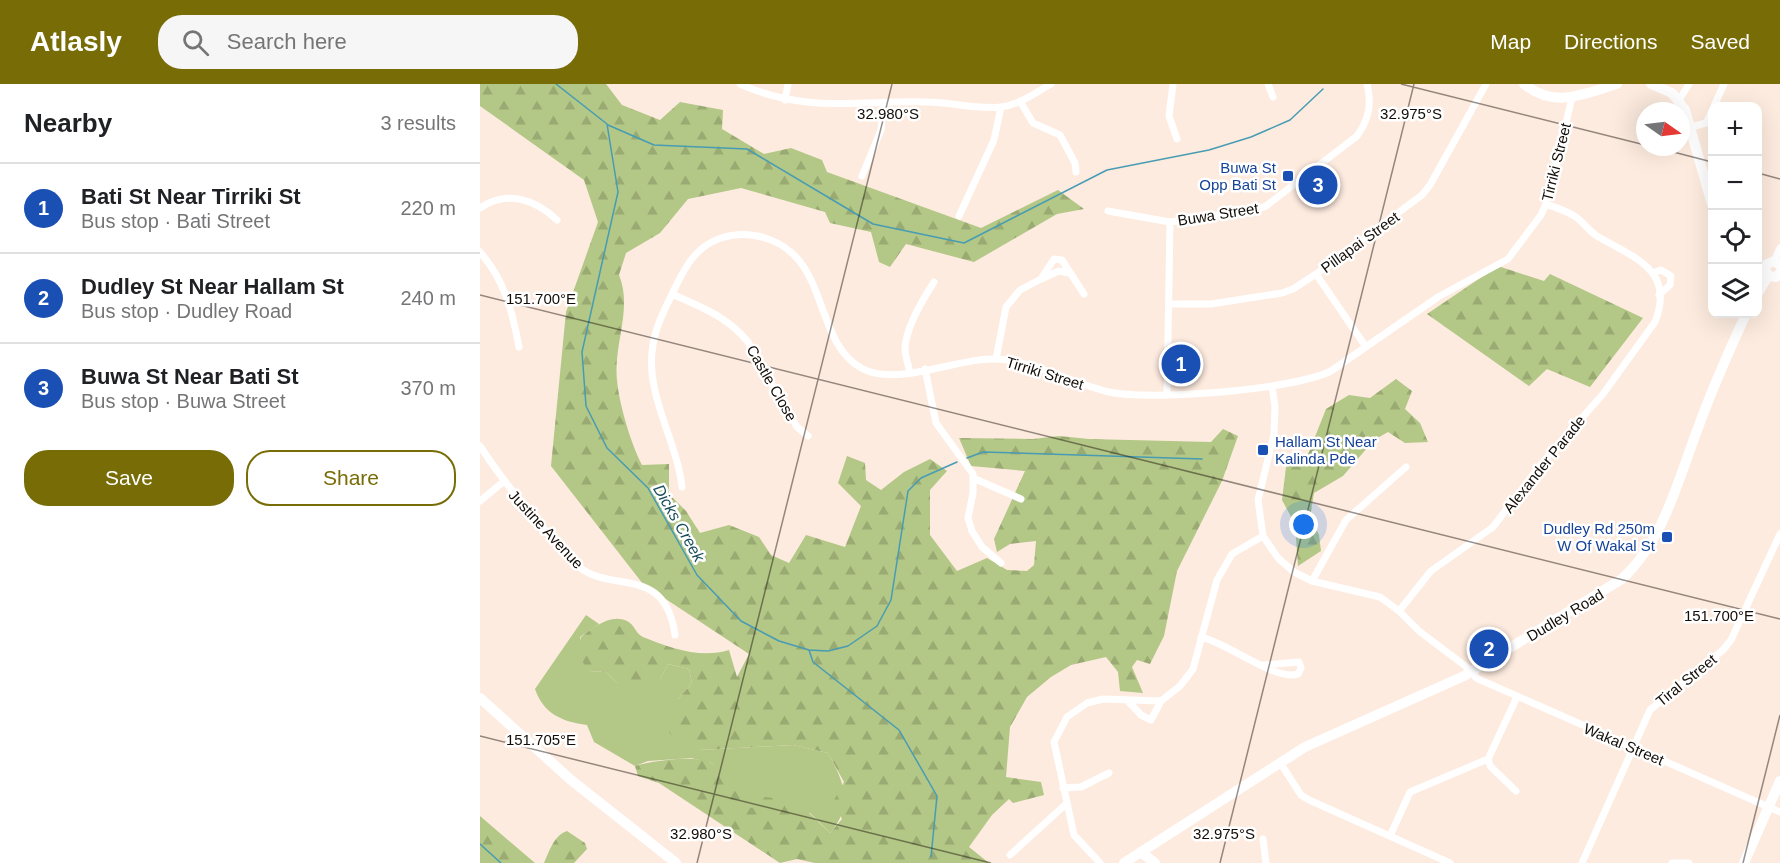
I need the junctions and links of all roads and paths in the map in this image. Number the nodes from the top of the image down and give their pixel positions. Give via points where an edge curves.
1 (740, 84) edge
2 (788, 84) edge
3 (1051, 84) edge
4 (1173, 84) edge
5 (1268, 84) edge
6 (1367, 84) edge
7 (1486, 84) edge
8 (1524, 84) edge
9 (1617, 84) edge
10 (1651, 84) edge
11 (1689, 84) edge
12 (1724, 84) edge
13 (1273, 97) dead end
14 (1572, 98) junction
15 (785, 100) junction
16 (1679, 100) junction
17 (1020, 101) junction
18 (1716, 102) edge
19 (884, 103) junction
20 (1000, 107) junction
21 (1708, 120) edge
22 (1691, 127) junction
23 (1177, 139) dead end
24 (1076, 172) dead end
25 (862, 176) dead end
26 (1708, 186) edge
27 (1546, 204) junction
28 (480, 208) edge
29 (1108, 211) dead end
30 (959, 216) dead end
31 (557, 220) dead end
32 (1170, 222) junction
33 (1780, 248) edge
34 (480, 252) edge
35 (1769, 266) edge
36 (1069, 273) junction
37 (1652, 273) junction
38 (1780, 273) edge
39 (1316, 274) junction
40 (1041, 279) junction
41 (934, 282) dead end
42 (1762, 283) edge
43 (672, 294) junction
44 (1084, 294) dead end
45 (1659, 295) junction
46 (1170, 304) junction
47 (1744, 318) edge
48 (519, 347) dead end
49 (1366, 347) junction
50 (996, 359) junction
51 (926, 369) junction
52 (910, 372) junction
53 (1272, 386) junction
54 (1167, 395) junction
55 (808, 436) dead end
56 (480, 446) edge
57 (1406, 467) dead end
58 (973, 478) junction
59 (503, 482) junction
60 (682, 487) dead end
61 (1021, 499) dead end
62 (480, 501) edge
63 (1780, 534) edge
64 (1263, 536) junction
65 (1001, 563) dead end
66 (1312, 581) junction
67 (1399, 611) junction
68 (675, 635) dead end
69 (1201, 638) junction
70 (1264, 665) junction
71 (1472, 671) junction
72 (1516, 697) junction
73 (480, 698) edge
74 (1128, 701) junction
75 (1161, 702) junction
76 (1632, 748) junction
77 (1488, 759) junction
78 (1281, 764) junction
79 (1109, 773) dead end
80 (1780, 781) edge
81 (1063, 788) junction
82 (1516, 791) dead end
83 (1066, 804) junction
84 (1768, 807) junction
85 (1780, 813) edge
86 (1390, 836) junction
87 (1263, 839) dead end
88 (1141, 852) junction
89 (1010, 855) dead end
90 (676, 863) edge
91 (1100, 863) edge
92 (1124, 863) edge
93 (1155, 863) edge
94 (1266, 863) edge
95 (1450, 863) edge
96 (1582, 863) edge
97 (1672, 863) edge
98 (1689, 863) edge
99 (1744, 863) edge

1 - 15 street
2 - 15 street
3 - 17 street
4 - 23 street via 1169,116
5 - 13 street
6 - 32 street, Buwa Street via 1370,106 1357,136 1266,206
7 - 39 street, Pillapai Street via 1422,195
8 - 14 main road via 1549,98
9 - 14 main road
10 - 16 main road
11 - 16 street
12 - 18 street
14 - 27 street, Tirriki Street
15 - 19 street via 822,105
16 - 22 main road
17 - 20 street
17 - 24 street via 1033,123 1060,135
19 - 20 street
19 - 25 street via 881,130
20 - 30 street via 994,140
21 - 22 street
22 - 26 main road
27 - 37 street, Alexander Parade via 1576,217 1599,237 1641,259
27 - 49 street, Tirriki Street via 1508,259 1438,297
28 - 31 street via 505,198 522,199 540,206
29 - 32 street, Buwa Street
32 - 46 street
33 - 35 street
34 - 48 street via 506,291
35 - 38 main road via 1776,277
35 - 42 main road
36 - 40 street via 1059,271
36 - 40 street via 1062,260 1054,259
36 - 44 street
37 - 45 street
37 - 45 street, Alexander Parade via 1661,270 1671,276 1670,285
39 - 46 street, Pillapai Street via 1282,293 1211,304
39 - 49 street
40 - 50 street via 1020,290 1006,307
41 - 52 street via 906,340
43 - 52 street, Tirriki Street via 686,265 707,244 745,234 772,240 802,265 834,334 853,362 868,372
43 - 55 street, Castle Close via 716,314 739,330 797,427
43 - 60 street, Tirriki Street via 656,333 651,360 655,391 679,463
45 - 67 street, Alexander Parade via 1659,312 1649,330 1603,394 1547,457 1493,527 1431,570
46 - 54 street
47 - 71 main road, Dudley Road via 1661,525 1641,559 1599,595
49 - 53 street, Tirriki Street via 1322,376
50 - 51 street, Tirriki Street
50 - 54 street, Tirriki Street via 1107,392
51 - 52 street, Tirriki Street
51 - 58 street via 936,423
53 - 54 street, Tirriki Street
53 - 64 street via 1274,434 1258,500
56 - 59 street, Justine Avenue
57 - 66 street via 1346,520
58 - 61 street
58 - 65 street via 968,518 972,531 982,548
59 - 62 street
59 - 68 street, Justine Avenue via 578,567 600,578 631,581 649,590 668,610
63 - 76 street, Tiral Street via 1731,640 1650,710
64 - 66 street, Wakal Street via 1286,566
64 - 69 street via 1232,554 1217,580
66 - 67 street, Wakal Street via 1373,594
67 - 71 street, Wakal Street
69 - 70 street
69 - 75 street via 1193,669
70 - 70 street via 1295,676 1301,668 1299,662 1293,661
71 - 72 street, Wakal Street via 1476,678
71 - 78 main road, Dudley Road via 1318,740
72 - 76 street, Wakal Street
72 - 77 street
73 - 90 main road via 580,788
74 - 75 street
74 - 75 street via 1151,720
74 - 81 street via 1103,699 1066,717 1054,742
76 - 84 street, Wakal Street
76 - 96 street, Tiral Street
77 - 82 street via 1490,766
77 - 86 street via 1410,792
78 - 86 street via 1301,795
78 - 88 main road, Dudley Road
79 - 81 street via 1082,787
80 - 84 main road
81 - 83 street
83 - 89 street
83 - 91 street via 1074,835
84 - 85 street, Wakal Street
84 - 99 main road
86 - 95 street
87 - 94 street
88 - 92 main road, Dudley Road
88 - 93 main road
97 - 98 street

